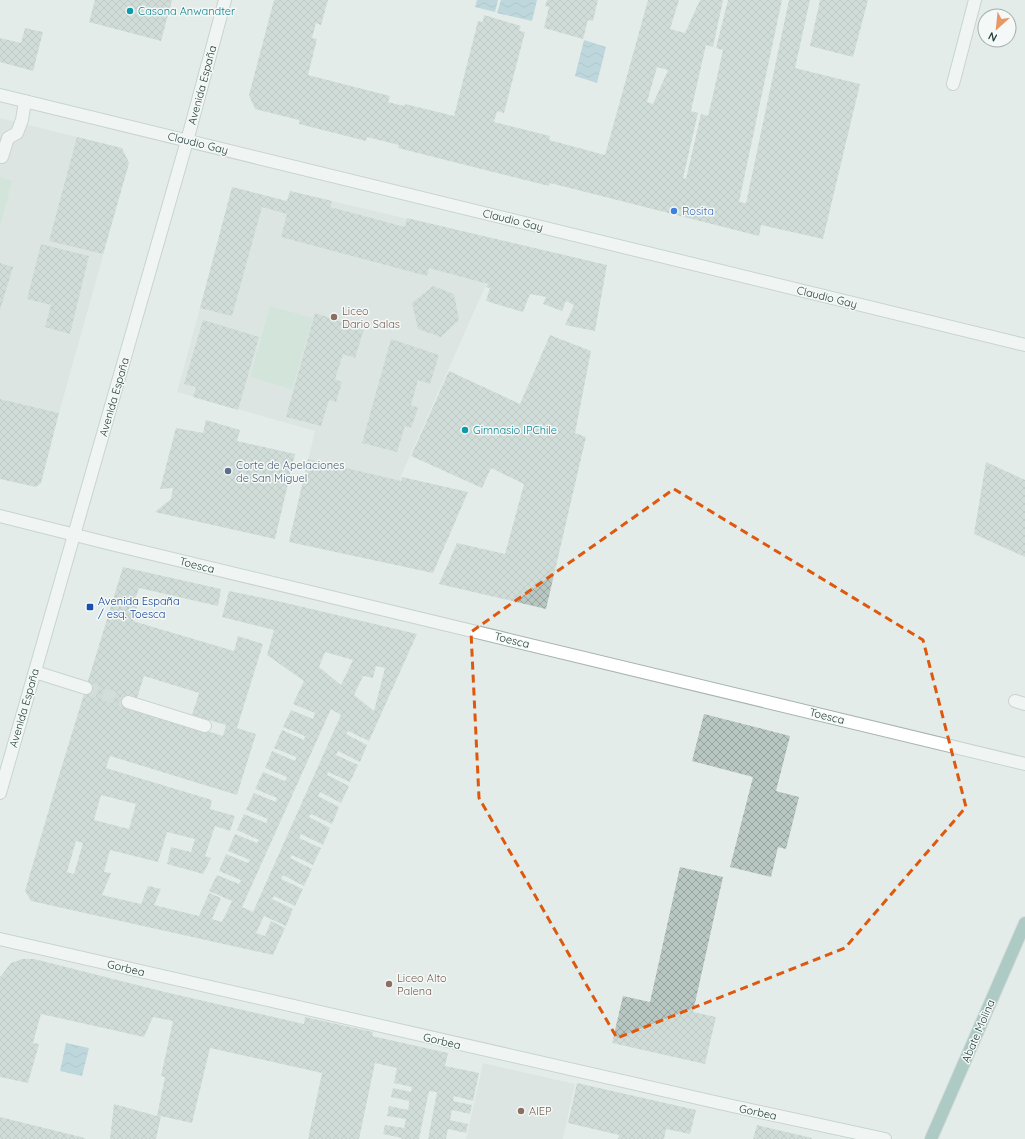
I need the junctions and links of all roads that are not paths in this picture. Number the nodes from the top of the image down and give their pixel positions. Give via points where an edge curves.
1 (225, 0) edge
2 (975, 0) edge
3 (953, 84) dead end
4 (0, 95) edge
5 (26, 102) junction
6 (187, 141) junction
7 (2, 157) dead end
8 (1025, 346) edge
9 (0, 516) edge
10 (74, 535) junction
11 (35, 672) junction
12 (86, 688) tunnel mouth
13 (128, 702) tunnel mouth
14 (205, 726) dead end
15 (1025, 764) edge
16 (0, 793) edge
17 (1025, 922) edge
18 (0, 939) edge
19 (885, 1139) edge
20 (932, 1139) edge

1 - 6 street, Avenida España
2 - 3 street
4 - 5 street, Claudio Gay
5 - 6 street, Claudio Gay
5 - 7 street via 17,133 8,138
6 - 8 street, Claudio Gay
6 - 10 street, Avenida España
9 - 10 street, Toesca
10 - 11 street, Avenida España
10 - 15 street, Toesca
11 - 12 street
11 - 16 street, Avenida España
13 - 14 street
17 - 20 main road, Abate Molina
18 - 19 street, Gorbea

